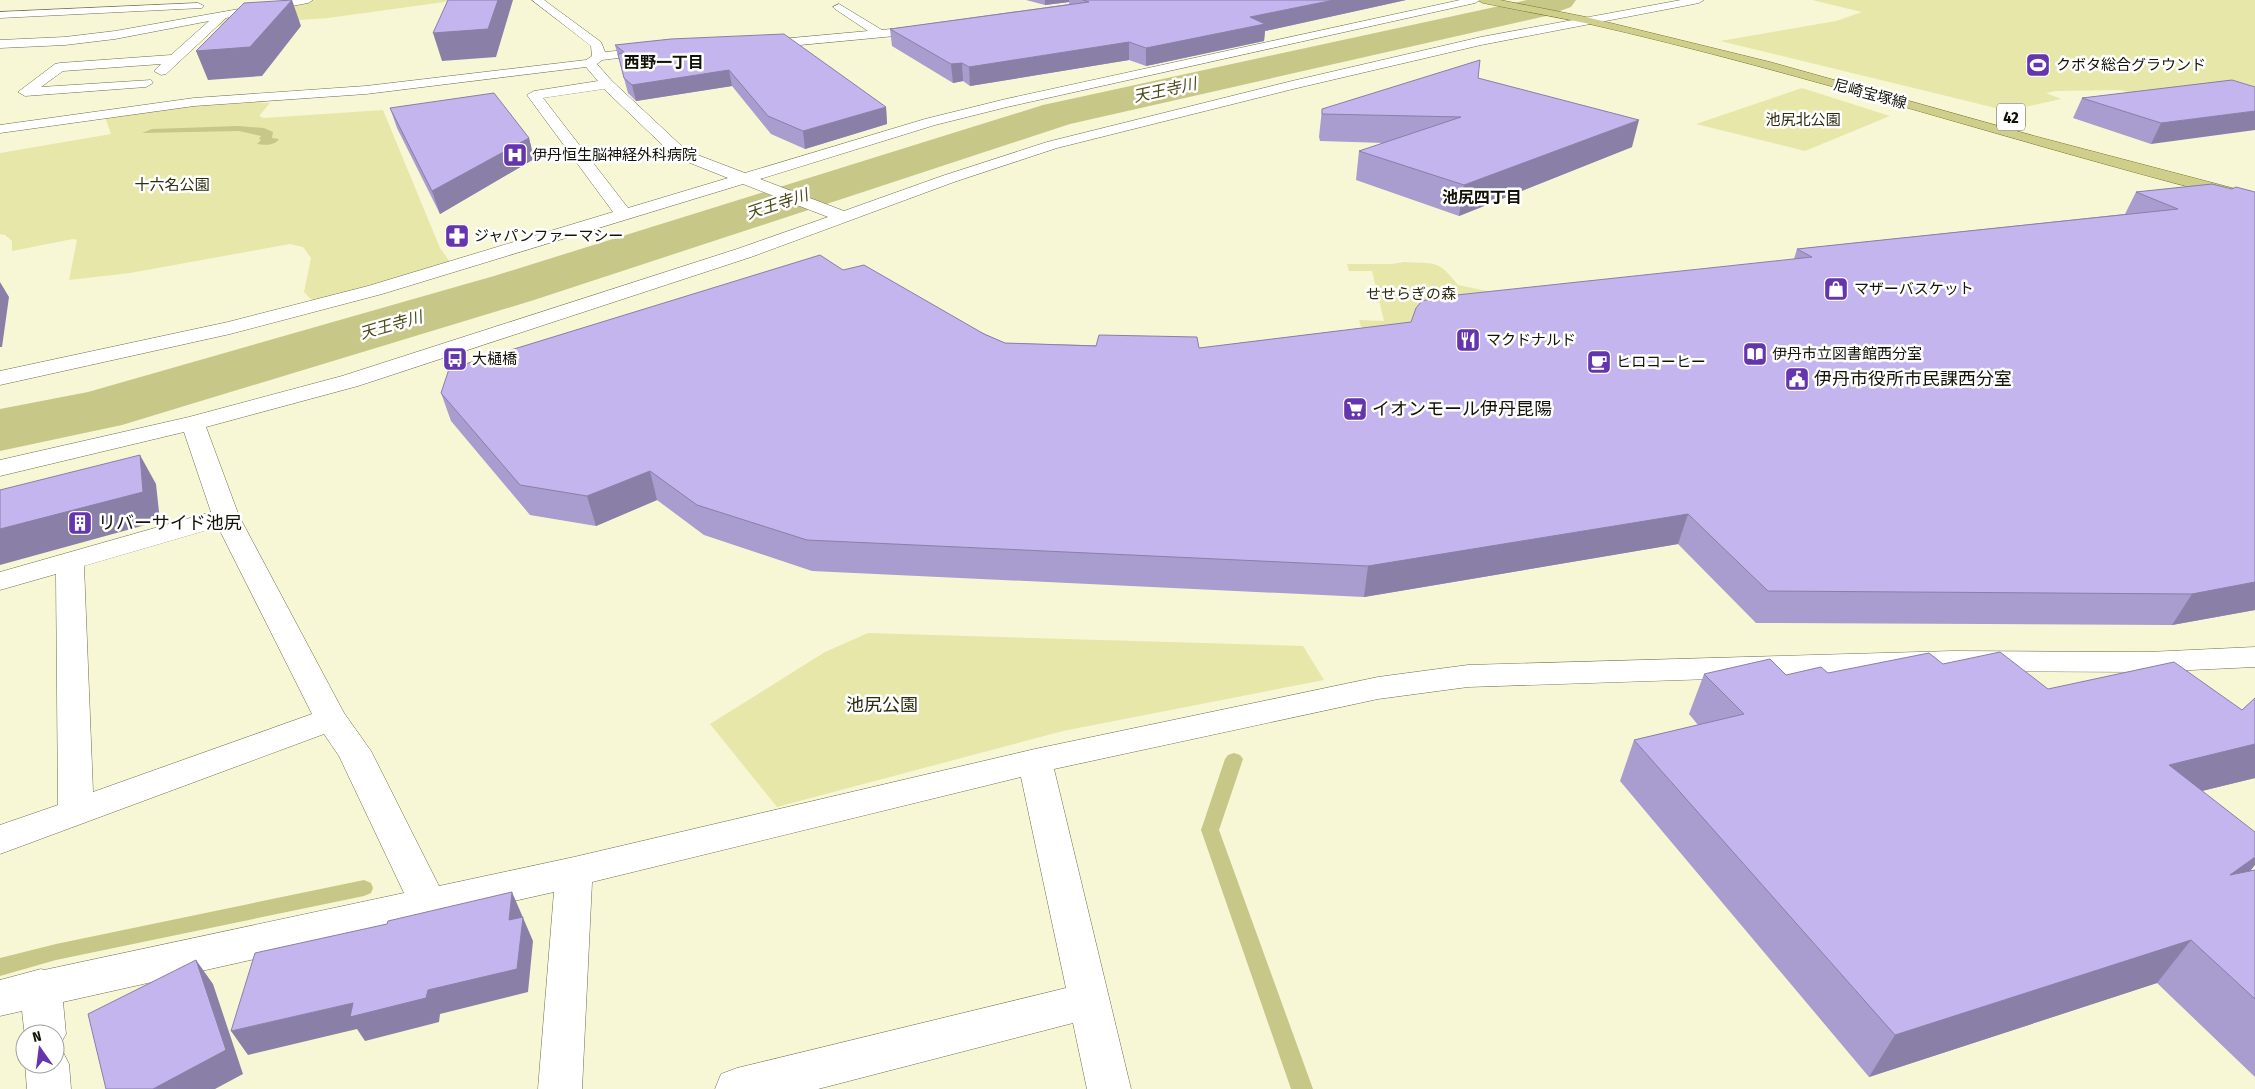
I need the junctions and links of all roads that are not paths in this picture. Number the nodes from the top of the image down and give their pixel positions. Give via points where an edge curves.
1 (176, 0) edge
2 (308, 0) edge
3 (537, 0) edge
4 (1482, 0) edge
5 (1698, 0) edge
6 (160, 7) junction
7 (215, 8) junction
8 (846, 9) dead end
9 (90, 10) junction
10 (0, 14) edge
11 (1586, 20) junction
12 (46, 25) dead end
13 (938, 28) edge
14 (28, 31) dead end
15 (881, 34) junction
16 (0, 40) edge
17 (65, 41) junction
18 (0, 44) edge
19 (743, 46) edge
20 (665, 49) edge
21 (28, 54) dead end
22 (174, 59) junction
23 (594, 60) junction
24 (1765, 65) junction
25 (146, 84) junction
26 (607, 84) junction
27 (1936, 98) dead end
28 (127, 110) junction
29 (0, 129) edge
30 (746, 179) junction
31 (2255, 199) edge
32 (624, 215) junction
33 (838, 215) junction
34 (0, 378) edge
35 (193, 423) junction
36 (0, 468) edge
37 (226, 516) junction
38 (70, 561) junction
39 (0, 581) edge
40 (2255, 657) edge
41 (331, 719) junction
42 (1035, 761) junction
43 (76, 812) junction
44 (0, 840) edge
45 (574, 872) junction
46 (428, 903) junction
47 (41, 988) junction
48 (0, 998) edge
49 (1089, 1001) junction
50 (44, 1024) edge
51 (48, 1074) edge
52 (49, 1089) edge
53 (560, 1089) edge
54 (737, 1089) edge
55 (1109, 1089) edge

1 - 6 street
2 - 7 street via 272,6
3 - 23 street via 597,45
4 - 11 main road, 尼崎宝塚線 / 42
4 - 30 street via 997,105 930,122
5 - 11 street
6 - 7 street
6 - 9 street
6 - 17 street
7 - 17 street via 115,35
7 - 22 street
8 - 15 street
9 - 10 street
9 - 12 street
11 - 24 main road, 尼崎宝塚線 / 42
11 - 33 street via 1471,43 1052,145
13 - 15 street
14 - 16 street
15 - 19 street
17 - 18 street
17 - 21 street
20 - 23 street
22 - 25 street
22 - 25 street via 60,67 25,92
23 - 26 street
23 - 28 street via 366,90
24 - 27 main road, 42 via 1828,73
24 - 31 main road, 尼崎宝塚線 / 42
25 - 28 street via 124,106
26 - 30 street via 681,154
26 - 32 street via 534,95
28 - 29 street
30 - 32 street
30 - 33 street
32 - 34 street via 375,290 248,323
33 - 35 street via 725,259 350,381
35 - 36 street
35 - 37 street
37 - 38 street
37 - 41 street
38 - 39 street
38 - 43 street
40 - 42 street via 2148,662 1953,661 1468,676 1378,688
41 - 43 street
41 - 46 street via 354,751
42 - 45 street
42 - 49 street
43 - 44 street
45 - 46 street
45 - 53 street
46 - 47 street
47 - 48 street
47 - 50 street
49 - 54 street
49 - 55 street
51 - 52 street

